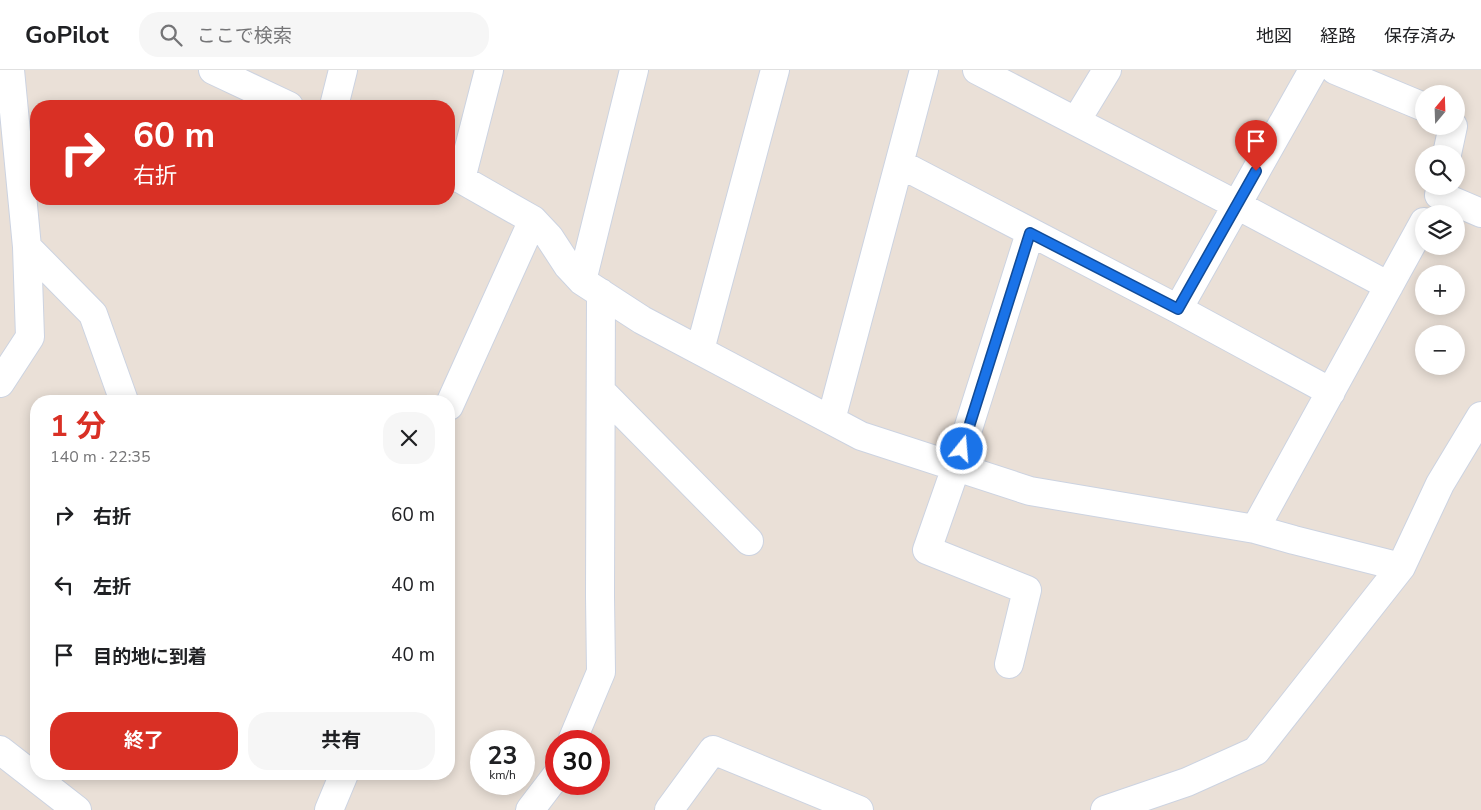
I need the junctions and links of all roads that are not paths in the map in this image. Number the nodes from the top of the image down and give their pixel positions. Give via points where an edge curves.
1 (10, 70) edge
2 (213, 70) edge
3 (343, 70) edge
4 (490, 70) edge
5 (634, 70) edge
6 (775, 70) edge
7 (924, 70) edge
8 (977, 70) edge
9 (1107, 70) edge
10 (1313, 70) edge
11 (1335, 70) edge
12 (276, 100) edge
13 (336, 100) edge
14 (1415, 103) edge
15 (1076, 121) junction
16 (900, 164) junction
17 (455, 177) edge
18 (1436, 198) edge
19 (1237, 204) junction
20 (1481, 212) edge
21 (533, 220) junction
22 (1030, 233) junction
23 (1415, 238) edge
24 (27, 247) junction
25 (1389, 286) junction
26 (592, 287) junction
27 (1178, 309) junction
28 (700, 350) junction
29 (0, 383) edge
30 (601, 391) junction
31 (1331, 392) junction
32 (122, 395) edge
33 (454, 395) edge
34 (1481, 416) edge
35 (831, 420) junction
36 (956, 467) junction
37 (1255, 529) junction
38 (750, 541) dead end
39 (1401, 567) junction
40 (1009, 664) dead end
41 (577, 730) edge
42 (0, 750) edge
43 (30, 773) edge
44 (38, 780) edge
45 (342, 780) edge
46 (545, 790) edge
47 (77, 810) edge
48 (329, 810) edge
49 (530, 810) edge
50 (669, 810) edge
51 (859, 810) edge
52 (1105, 810) edge

1 - 24 street
2 - 12 street
3 - 13 street
4 - 17 street
5 - 26 street
6 - 28 street
7 - 16 street
8 - 15 street
9 - 15 street
10 - 19 street
11 - 14 street
15 - 19 street
16 - 22 street
16 - 35 street
17 - 21 street
18 - 20 street
19 - 25 street
19 - 27 street
21 - 26 street via 568,266
21 - 33 street
22 - 27 street
22 - 36 street
23 - 25 street
24 - 29 street via 30,337
24 - 32 street via 93,314
25 - 31 street
26 - 28 street via 642,320
26 - 30 street
27 - 31 street
28 - 35 street
30 - 38 street
30 - 41 street via 602,672
31 - 37 street
34 - 39 street via 1440,484
35 - 36 street via 861,436
36 - 37 street via 1030,491
36 - 40 street via 927,550 1027,590
37 - 39 street
39 - 52 street via 1256,751 1187,782
42 - 43 street
44 - 47 street
45 - 48 street
46 - 49 street
50 - 51 street via 713,750

